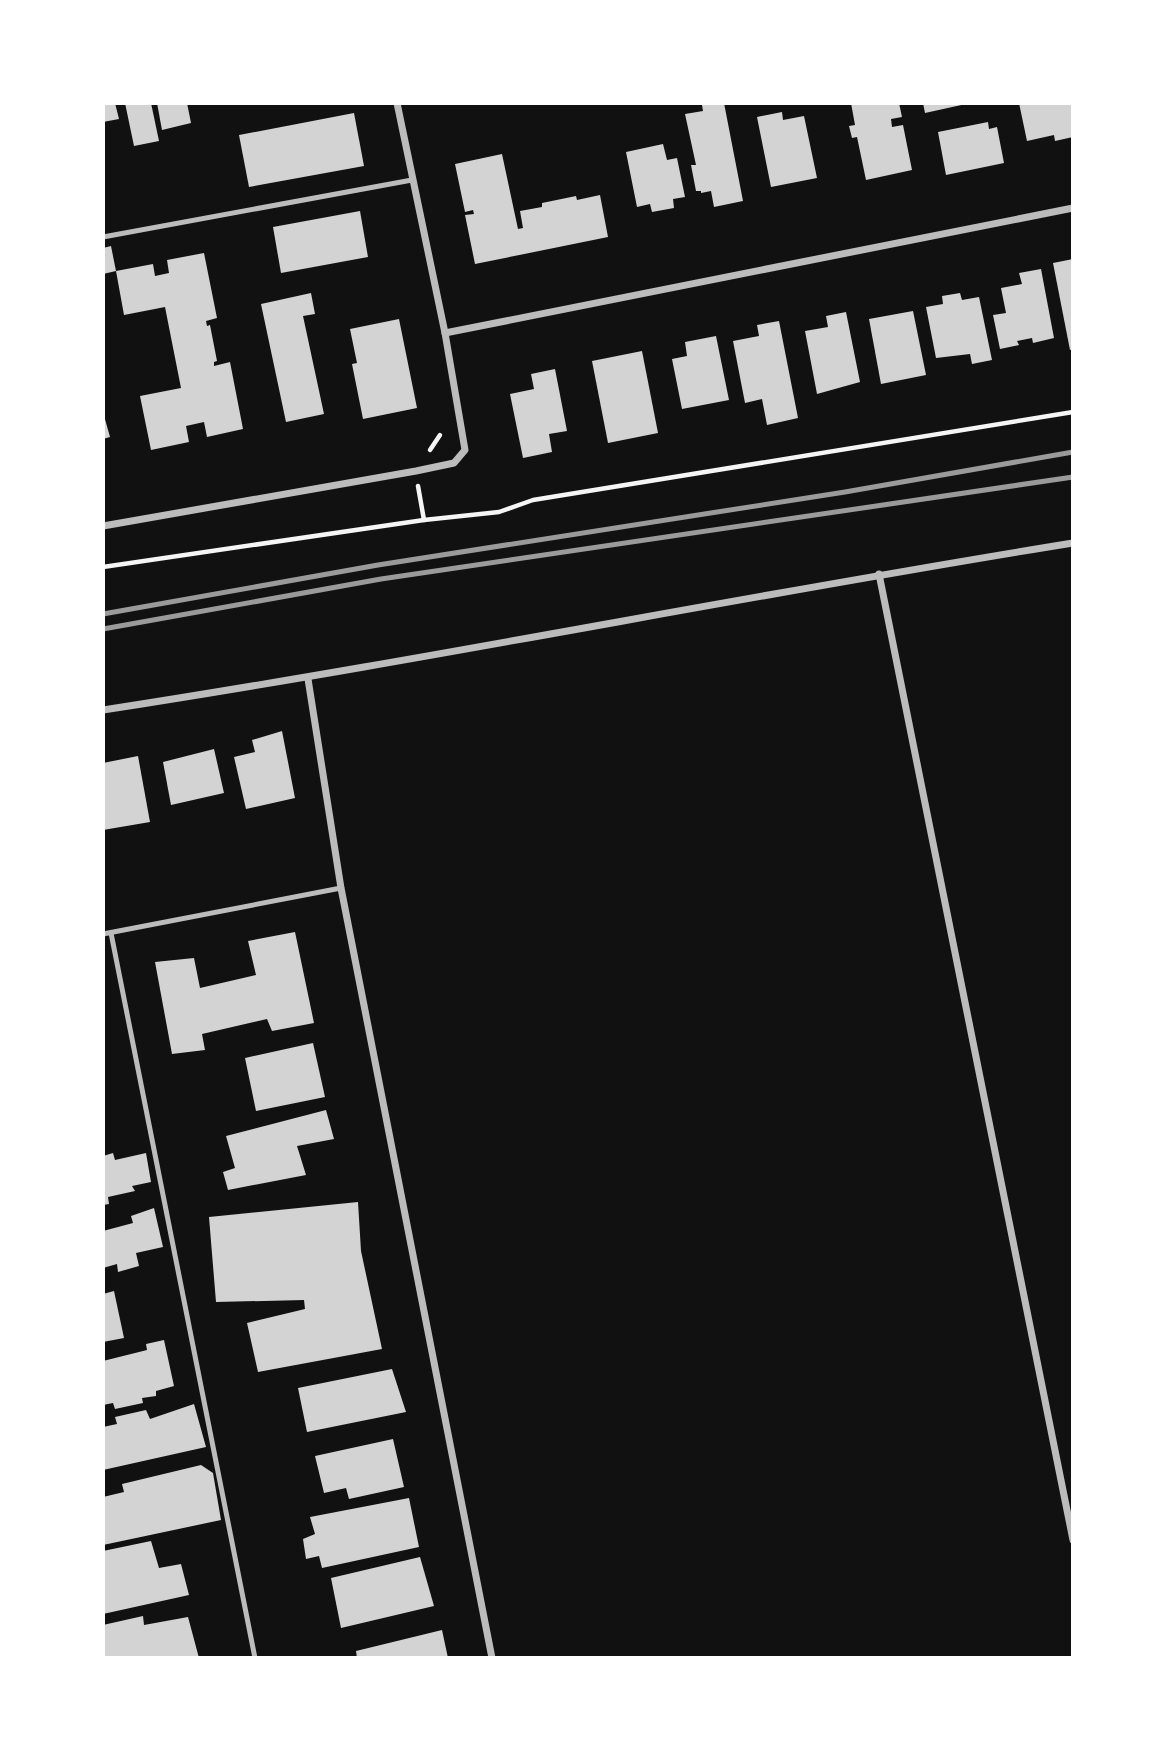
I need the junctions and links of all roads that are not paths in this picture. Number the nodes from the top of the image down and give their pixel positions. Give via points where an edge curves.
1 (397, 103) edge
2 (412, 180) junction
3 (1073, 208) edge
4 (103, 237) edge
5 (445, 333) junction
6 (103, 526) edge
7 (1073, 543) edge
8 (878, 575) junction
9 (308, 679) junction
10 (103, 710) edge
11 (341, 888) junction
12 (111, 933) junction
13 (103, 934) edge
14 (1073, 1540) edge
15 (255, 1658) edge
16 (492, 1658) edge

1 - 2 street
2 - 4 lane
2 - 5 street
3 - 5 street
5 - 6 street via 465,450 454,463
7 - 8 street
8 - 9 street
8 - 14 street
9 - 10 street
9 - 11 street
11 - 12 lane
11 - 16 street
12 - 13 lane
12 - 15 lane

